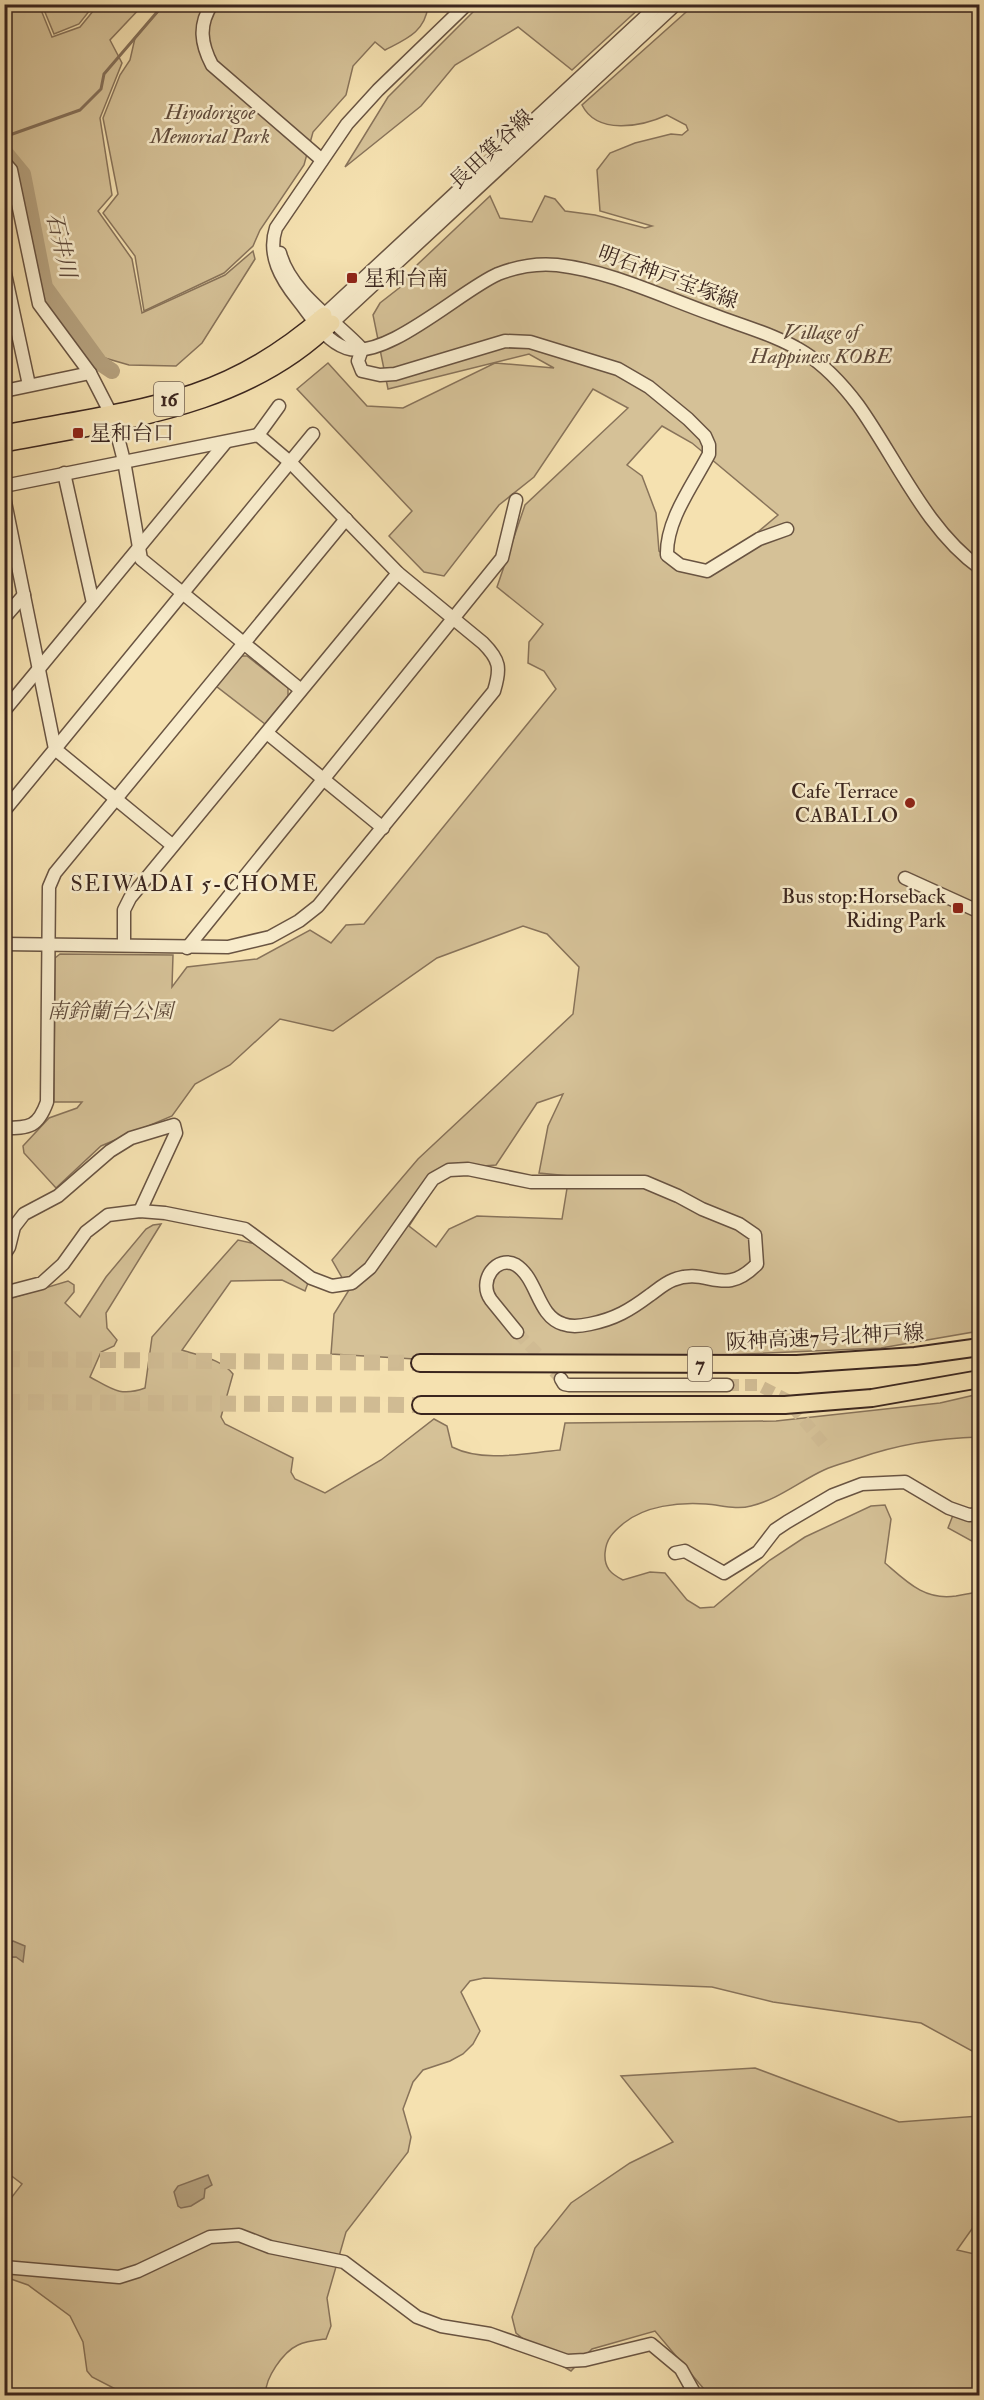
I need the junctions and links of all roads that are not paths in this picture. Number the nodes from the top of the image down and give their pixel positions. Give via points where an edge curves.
1 (212, 4) edge
2 (467, 4) edge
3 (659, 4) edge
4 (676, 4) edge
5 (322, 160) junction
6 (4, 162) edge
7 (4, 269) edge
8 (324, 323) junction
9 (362, 349) junction
10 (90, 373) junction
11 (29, 385) junction
12 (4, 391) edge
13 (279, 406) dead end
14 (112, 417) junction
15 (4, 433) edge
16 (313, 434) dead end
17 (258, 435) junction
18 (226, 442) junction
19 (4, 444) edge
20 (124, 461) junction
21 (291, 463) junction
22 (64, 473) junction
23 (4, 486) edge
24 (4, 497) edge
25 (516, 500) dead end
26 (346, 519) junction
27 (787, 529) dead end
28 (139, 548) junction
29 (980, 568) edge
30 (398, 573) junction
31 (182, 593) junction
32 (24, 595) junction
33 (93, 603) junction
34 (4, 618) edge
35 (455, 618) junction
36 (244, 644) junction
37 (39, 668) junction
38 (301, 690) junction
39 (4, 711) edge
40 (267, 733) junction
41 (55, 748) junction
42 (324, 780) junction
43 (115, 800) junction
44 (4, 811) edge
45 (383, 828) junction
46 (172, 845) junction
47 (905, 878) dead end
48 (980, 912) edge
49 (4, 944) edge
50 (50, 944) junction
51 (124, 945) junction
52 (187, 948) junction
53 (4, 1128) edge
54 (140, 1211) junction
55 (4, 1255) edge
56 (4, 1293) edge
57 (517, 1332) tunnel mouth
58 (980, 1347) edge
59 (420, 1363) tunnel mouth
60 (561, 1379) tunnel mouth
61 (980, 1379) edge
62 (727, 1385) tunnel mouth
63 (421, 1405) tunnel mouth
64 (980, 1514) edge
65 (675, 1553) dead end
66 (4, 2267) edge
67 (696, 2396) edge

1 - 5 street via 201,38 212,65
2 - 5 street via 378,90
3 - 8 street, 長田箕谷線
4 - 8 street, 長田箕谷線
5 - 8 street via 273,237 275,261 284,281
6 - 10 street via 11,170 39,304
7 - 11 street
8 - 9 street via 337,343 349,349
8 - 14 main road, 16 via 282,364 230,391 156,414
9 - 27 street via 358,361 362,371 380,375 395,375 492,344 519,340 618,369 649,387 688,419 709,445 709,454 672,525 667,555 680,565 707,571 759,539
9 - 29 street, 明石神戸宝塚線 via 392,341 483,282 527,265 586,270 636,287 783,341 824,368 859,406 947,538
10 - 11 street
10 - 14 street
11 - 12 street
13 - 17 street
14 - 15 main road, 16
14 - 19 main road, 16
14 - 20 street
16 - 21 street
17 - 18 street
17 - 21 street
18 - 20 street
18 - 28 street
20 - 22 street
20 - 28 street
21 - 26 street
21 - 31 street
22 - 23 street
22 - 33 street
24 - 32 street
25 - 35 street via 502,558
26 - 30 street
26 - 36 street
28 - 31 street via 141,559
28 - 33 street
30 - 35 street
30 - 38 street
31 - 36 street
31 - 41 street
32 - 34 street
32 - 37 street
33 - 37 street
35 - 42 street
35 - 45 street via 496,656 500,673 494,691
36 - 38 street
36 - 43 street
37 - 39 street
37 - 41 street
38 - 40 street
40 - 42 street
40 - 46 street
41 - 43 street
41 - 44 street
42 - 45 street
42 - 52 street
43 - 46 street
43 - 50 street via 55,873 49,887
45 - 52 street via 318,906 299,921 270,936 228,947
46 - 51 street via 124,910
47 - 48 street
49 - 50 street
50 - 51 street
50 - 53 street via 47,1102 41,1119 25,1128
51 - 52 street
54 - 55 street via 176,1133 174,1125 130,1138 58,1196 24,1214 14,1227
54 - 56 street via 108,1215 86,1232 63,1264 42,1283
54 - 57 street via 246,1228 311,1278 332,1286 352,1283 370,1268 433,1179 449,1170 468,1169 531,1182 645,1182 755,1234 757,1264 745,1276 730,1282 687,1277 672,1280 614,1319 573,1326 553,1319 528,1277 514,1264 504,1263 492,1271 485,1288
58 - 59 highway, 阪神高速7号北神戸線 / 7 via 797,1364
60 - 62 street via 569,1385
61 - 63 highway, 7 via 872,1398 785,1405
64 - 65 street via 969,1515 949,1508 905,1482 862,1484 787,1522 775,1530 758,1552 724,1573 686,1551
66 - 67 street via 119,2277 210,2237 239,2235 270,2247 344,2262 417,2317 441,2326 490,2334 567,2361 651,2344 681,2369

